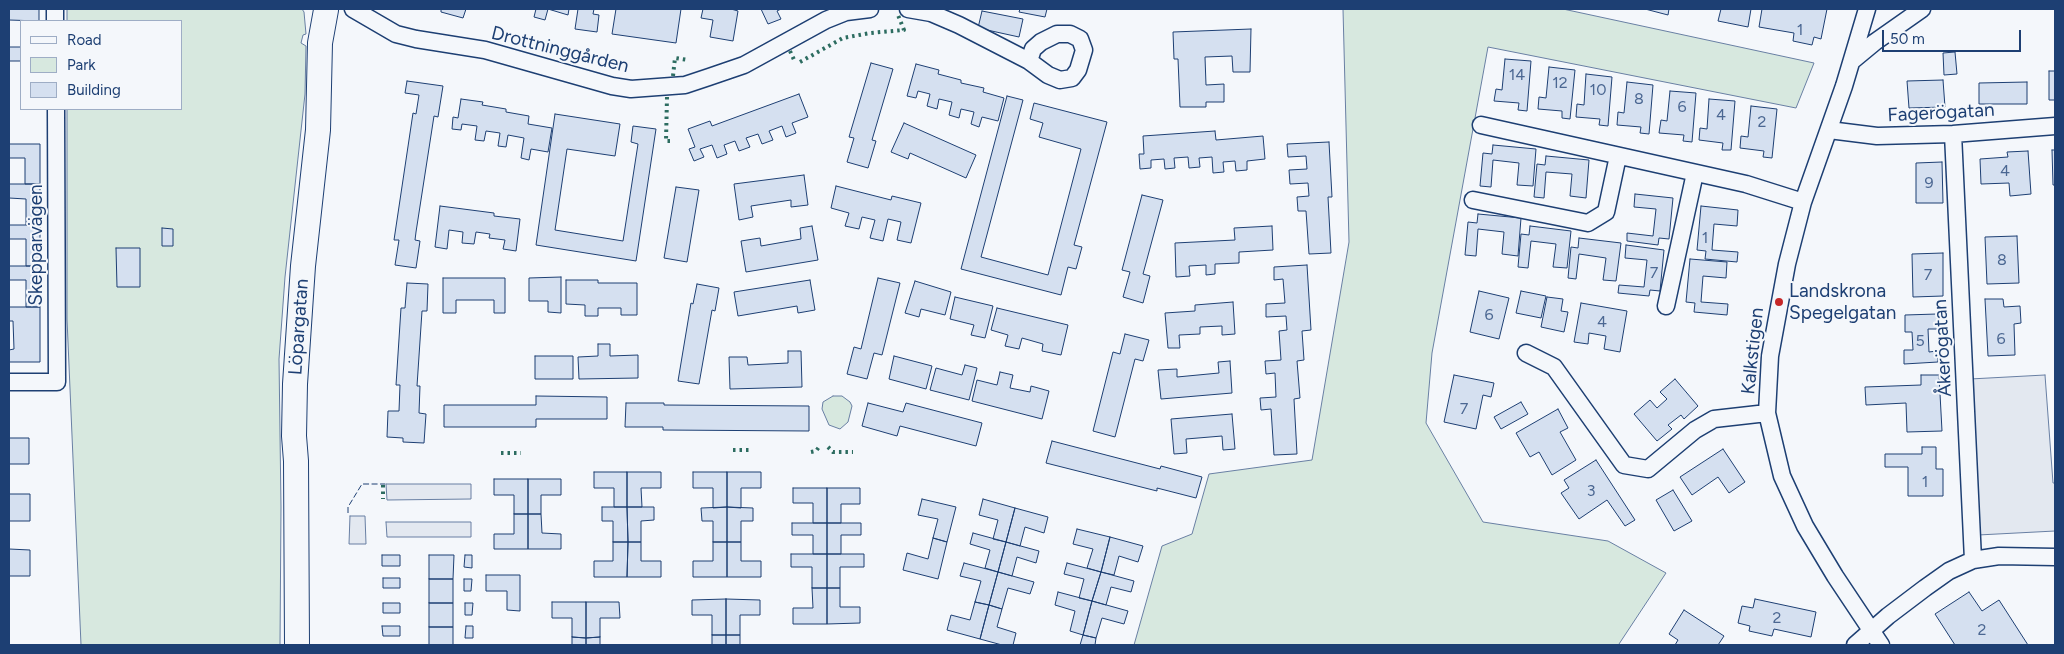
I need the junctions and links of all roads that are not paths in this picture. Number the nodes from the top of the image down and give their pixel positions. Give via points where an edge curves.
1 (328, 9) edge
2 (353, 9) edge
3 (870, 9) edge
4 (908, 9) edge
5 (1867, 9) edge
6 (1922, 9) edge
7 (1028, 61) dead end
8 (1852, 61) junction
9 (56, 110) edge
10 (1481, 125) dead end
11 (2055, 126) edge
12 (1829, 130) junction
13 (1953, 134) junction
14 (1618, 156) junction
15 (1695, 173) junction
16 (1473, 200) dead end
17 (1803, 202) junction
18 (1666, 306) dead end
19 (1526, 353) dead end
20 (9, 382) edge
21 (1767, 413) junction
22 (2055, 557) edge
23 (1973, 560) junction
24 (1872, 631) junction
25 (297, 645) edge
26 (1855, 645) edge
27 (1881, 645) edge

1 - 25 street, Löpargatan via 320,43 318,130 303,266 295,384
2 - 3 street, Drottninggården via 396,34 485,50 631,89 685,84 709,77 744,65 826,20 846,12
4 - 7 street via 959,25
5 - 8 street, Kalkstigen
6 - 8 street
8 - 12 street, Kalkstigen
9 - 20 street, Skepparvägen via 56,382
10 - 14 street
11 - 13 street, Fagerögatan
12 - 13 street, Fagerögatan via 1877,136
12 - 17 street, Kalkstigen
13 - 23 street, Åkerögatan
14 - 15 street
14 - 16 street via 1606,212 1588,223
15 - 17 street via 1746,184
15 - 18 street
17 - 21 street, Kalkstigen via 1779,302 1770,356
19 - 21 street via 1554,367 1624,465 1648,469 1695,430 1714,419
21 - 24 street, Kalkstigen via 1782,476 1806,526
22 - 23 street via 1999,556
23 - 24 street via 1949,571
24 - 26 street
24 - 27 street, Kalkstigen

